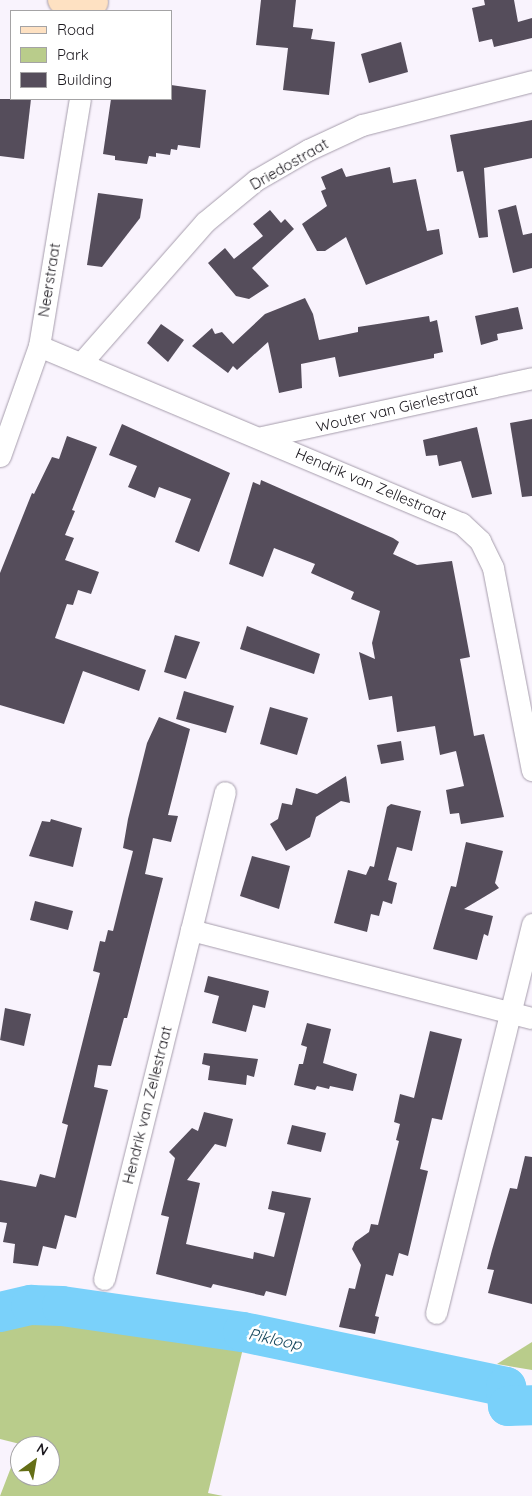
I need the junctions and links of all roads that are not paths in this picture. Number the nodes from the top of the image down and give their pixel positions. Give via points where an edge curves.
1 (62, 0) edge
2 (94, 4) edge
3 (532, 81) edge
4 (80, 100) edge
5 (38, 346) junction
6 (82, 362) junction
7 (532, 378) edge
8 (262, 437) junction
9 (0, 456) edge
10 (525, 693) edge
11 (532, 770) edge
12 (225, 792) dead end
13 (532, 924) edge
14 (191, 930) junction
15 (510, 1013) junction
16 (532, 1018) edge
17 (104, 1279) dead end
18 (436, 1313) dead end

1 - 2 street
3 - 6 street, Driedostraat via 362,125 308,150 256,180 205,222
4 - 5 street, Neerstraat
5 - 6 street, Hendrik van Zellestraat
5 - 9 street, Neerstraat
6 - 8 street, Hendrik van Zellestraat
7 - 8 street, Wouter van Gierlestraat
8 - 10 street, Hendrik van Zellestraat via 460,523 480,540 493,568
10 - 11 street, Hendrik van Zellestraat
12 - 14 street, Hendrik van Zellestraat
13 - 15 street
14 - 15 street
14 - 17 street, Hendrik van Zellestraat
15 - 16 street
15 - 18 street

